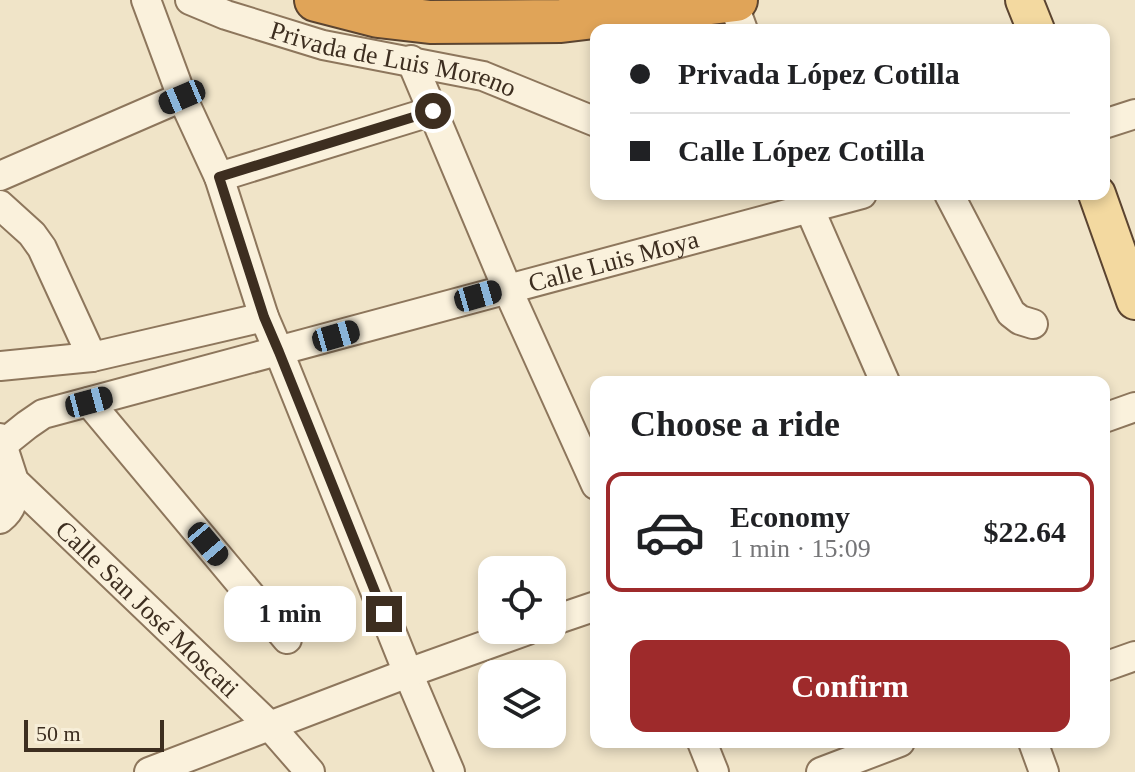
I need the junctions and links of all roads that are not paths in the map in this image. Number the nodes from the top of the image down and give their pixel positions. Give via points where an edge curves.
1 (146, 0) edge
2 (190, 0) edge
3 (316, 0) edge
4 (1024, 0) edge
5 (736, 8) edge
6 (1034, 24) edge
7 (411, 60) junction
8 (182, 97) junction
9 (433, 111) junction
10 (1135, 114) edge
11 (590, 120) edge
12 (1110, 122) edge
13 (0, 176) edge
14 (219, 177) junction
15 (952, 200) edge
16 (1099, 200) edge
17 (806, 202) edge
18 (0, 205) edge
19 (507, 288) junction
20 (1135, 301) edge
21 (264, 317) junction
22 (1033, 324) dead end
23 (279, 352) junction
24 (92, 357) junction
25 (0, 366) edge
26 (882, 376) edge
27 (89, 402) junction
28 (1135, 407) edge
29 (1110, 416) edge
30 (1, 441) edge
31 (590, 472) edge
32 (14, 481) junction
33 (0, 519) edge
34 (590, 608) edge
35 (566, 616) edge
36 (287, 639) dead end
37 (489, 644) edge
38 (1135, 656) edge
39 (1110, 665) edge
40 (408, 673) junction
41 (269, 725) junction
42 (704, 748) edge
43 (884, 748) edge
44 (1035, 748) edge
45 (149, 772) edge
46 (310, 772) edge
47 (450, 772) edge
48 (714, 772) edge
49 (821, 772) edge
50 (1044, 772) edge

1 - 8 street
2 - 7 street, Privada de Luis Moreno via 323,45
3 - 5 highway via 430,22 561,21
4 - 6 main road
7 - 9 street
7 - 11 street, Privada de Luis Moreno via 483,76
8 - 13 street
8 - 14 street
9 - 14 street
9 - 19 street
10 - 12 street
14 - 21 street
15 - 22 street via 1011,313
16 - 20 main road
17 - 19 street, Calle Luis Moya
17 - 26 street
18 - 24 street via 42,248
19 - 23 street, Calle Luis Moya
19 - 31 street
21 - 23 street
21 - 24 street
23 - 27 street, Calle Luis Moya
23 - 40 street
24 - 25 street
27 - 30 street, Calle Luis Moya via 43,414
27 - 36 street
28 - 29 street
30 - 32 street, Calle San José Moscati
32 - 33 street via 13,503
32 - 41 street, Calle San José Moscati
34 - 35 street
37 - 40 street
38 - 39 street
40 - 41 street
40 - 47 street
41 - 45 street
41 - 46 street, Calle San José Moscati
42 - 48 street
43 - 49 street
44 - 50 street

